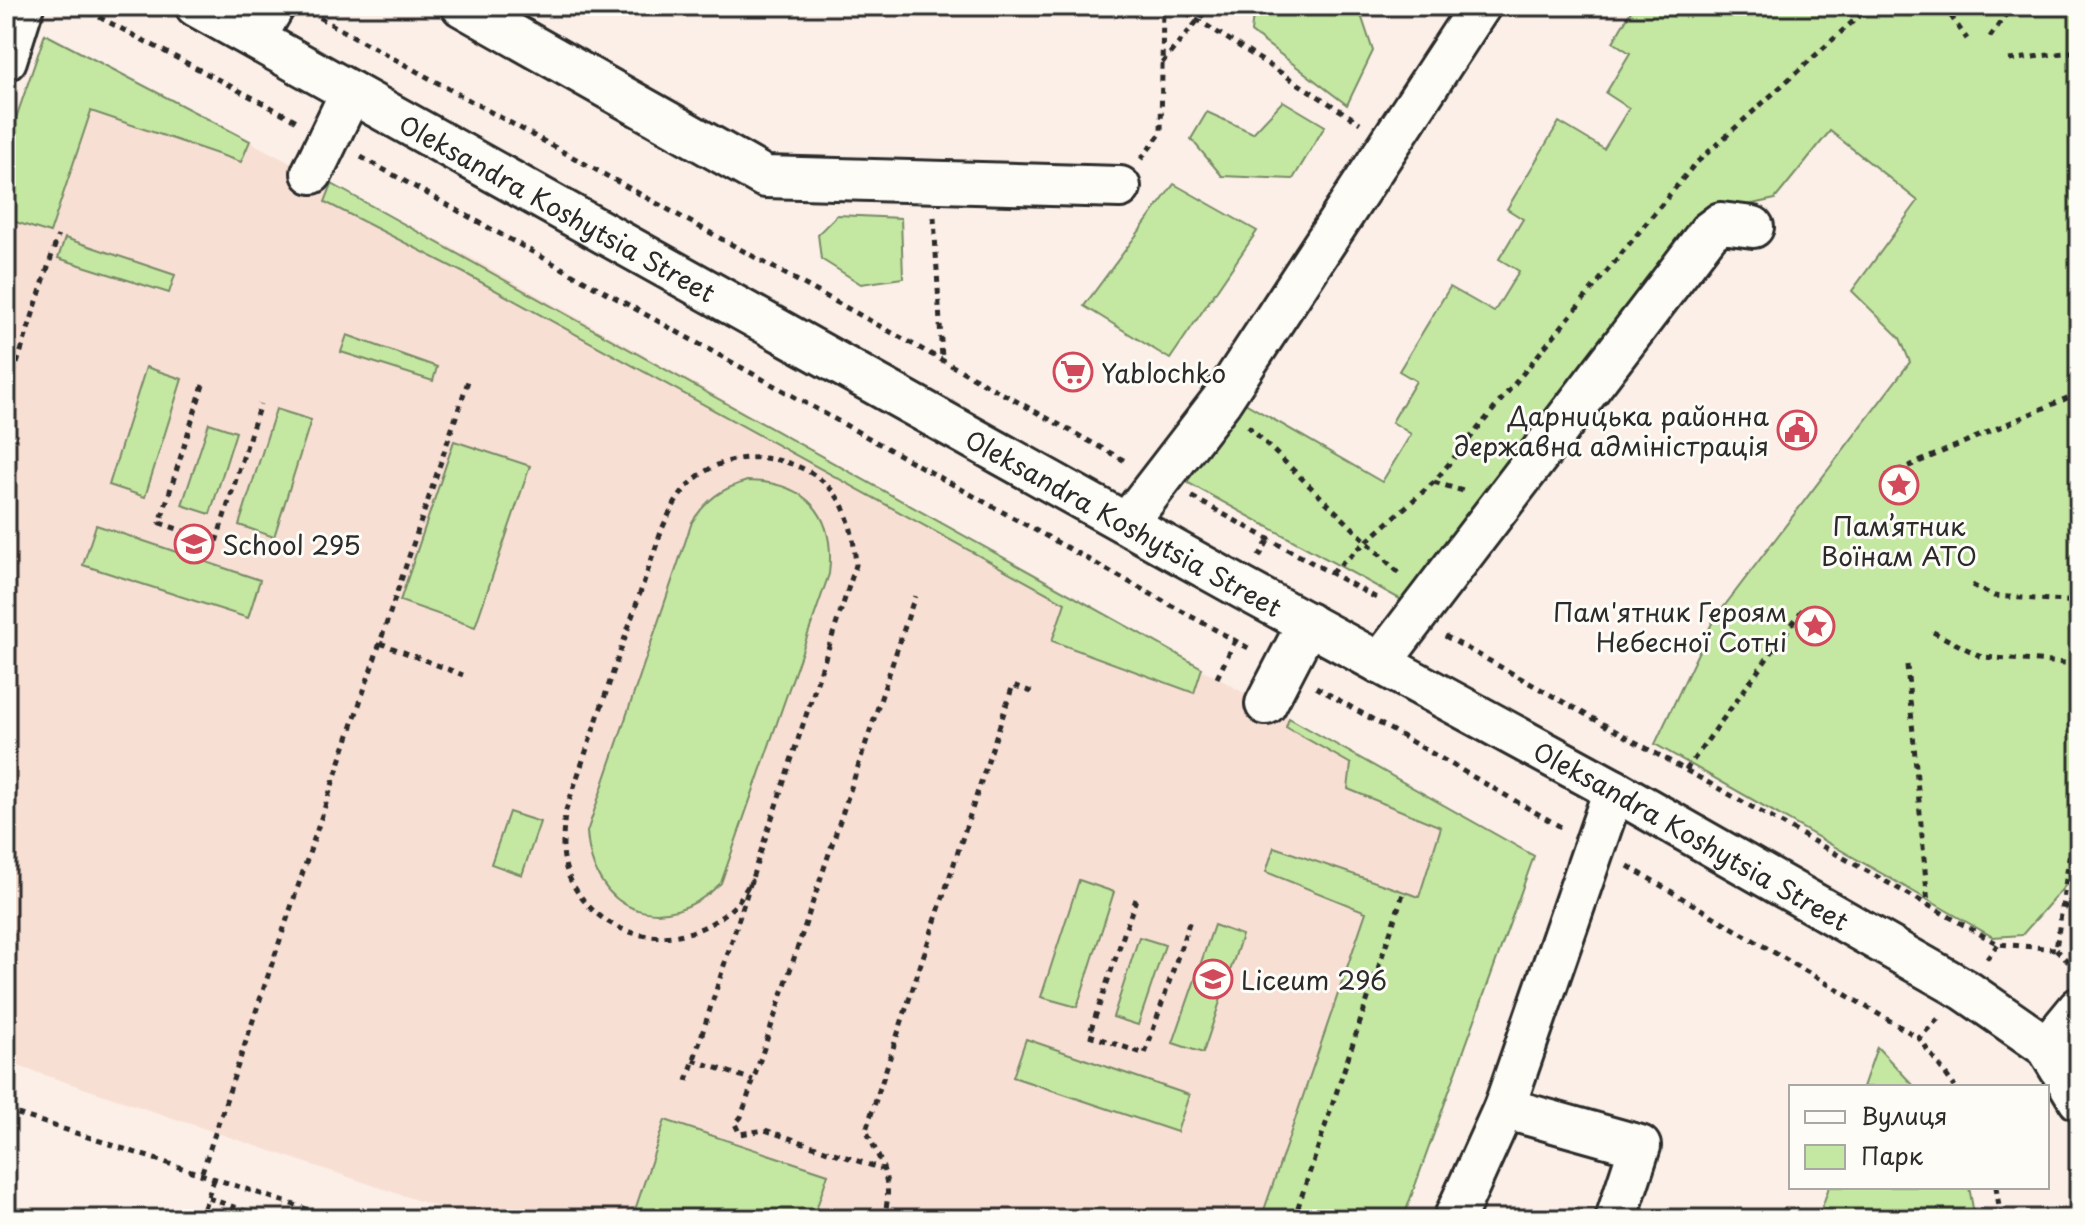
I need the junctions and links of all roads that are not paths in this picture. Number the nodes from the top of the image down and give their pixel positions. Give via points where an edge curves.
1 (23, 6) edge
2 (196, 6) edge
3 (462, 6) edge
4 (1480, 6) edge
5 (264, 22) edge
6 (6, 60) edge
7 (351, 92) junction
8 (320, 156) road end
9 (1120, 187) road end
10 (1753, 227) dead end
11 (1127, 523) junction
12 (1308, 623) junction
13 (1380, 663) junction
14 (1266, 704) dead end
15 (1614, 790) junction
16 (2079, 1008) edge
17 (2047, 1047) junction
18 (2079, 1100) edge
19 (1504, 1108) junction
20 (1454, 1219) edge
21 (1616, 1219) edge

1 - 6 street
2 - 5 street, Oleksandra Koshytsia Street
3 - 9 street via 765,177
4 - 11 street via 1221,401
5 - 7 street, Oleksandra Koshytsia Street
7 - 8 street
7 - 11 street, Oleksandra Koshytsia Street
10 - 13 street via 1721,223 1709,232
11 - 12 street, Oleksandra Koshytsia Street
12 - 13 street, Oleksandra Koshytsia Street
12 - 14 street
13 - 15 street, Oleksandra Koshytsia Street
15 - 17 street, Oleksandra Koshytsia Street via 1965,990
15 - 19 street
16 - 17 street
17 - 18 street
19 - 20 street
19 - 21 street via 1640,1146

